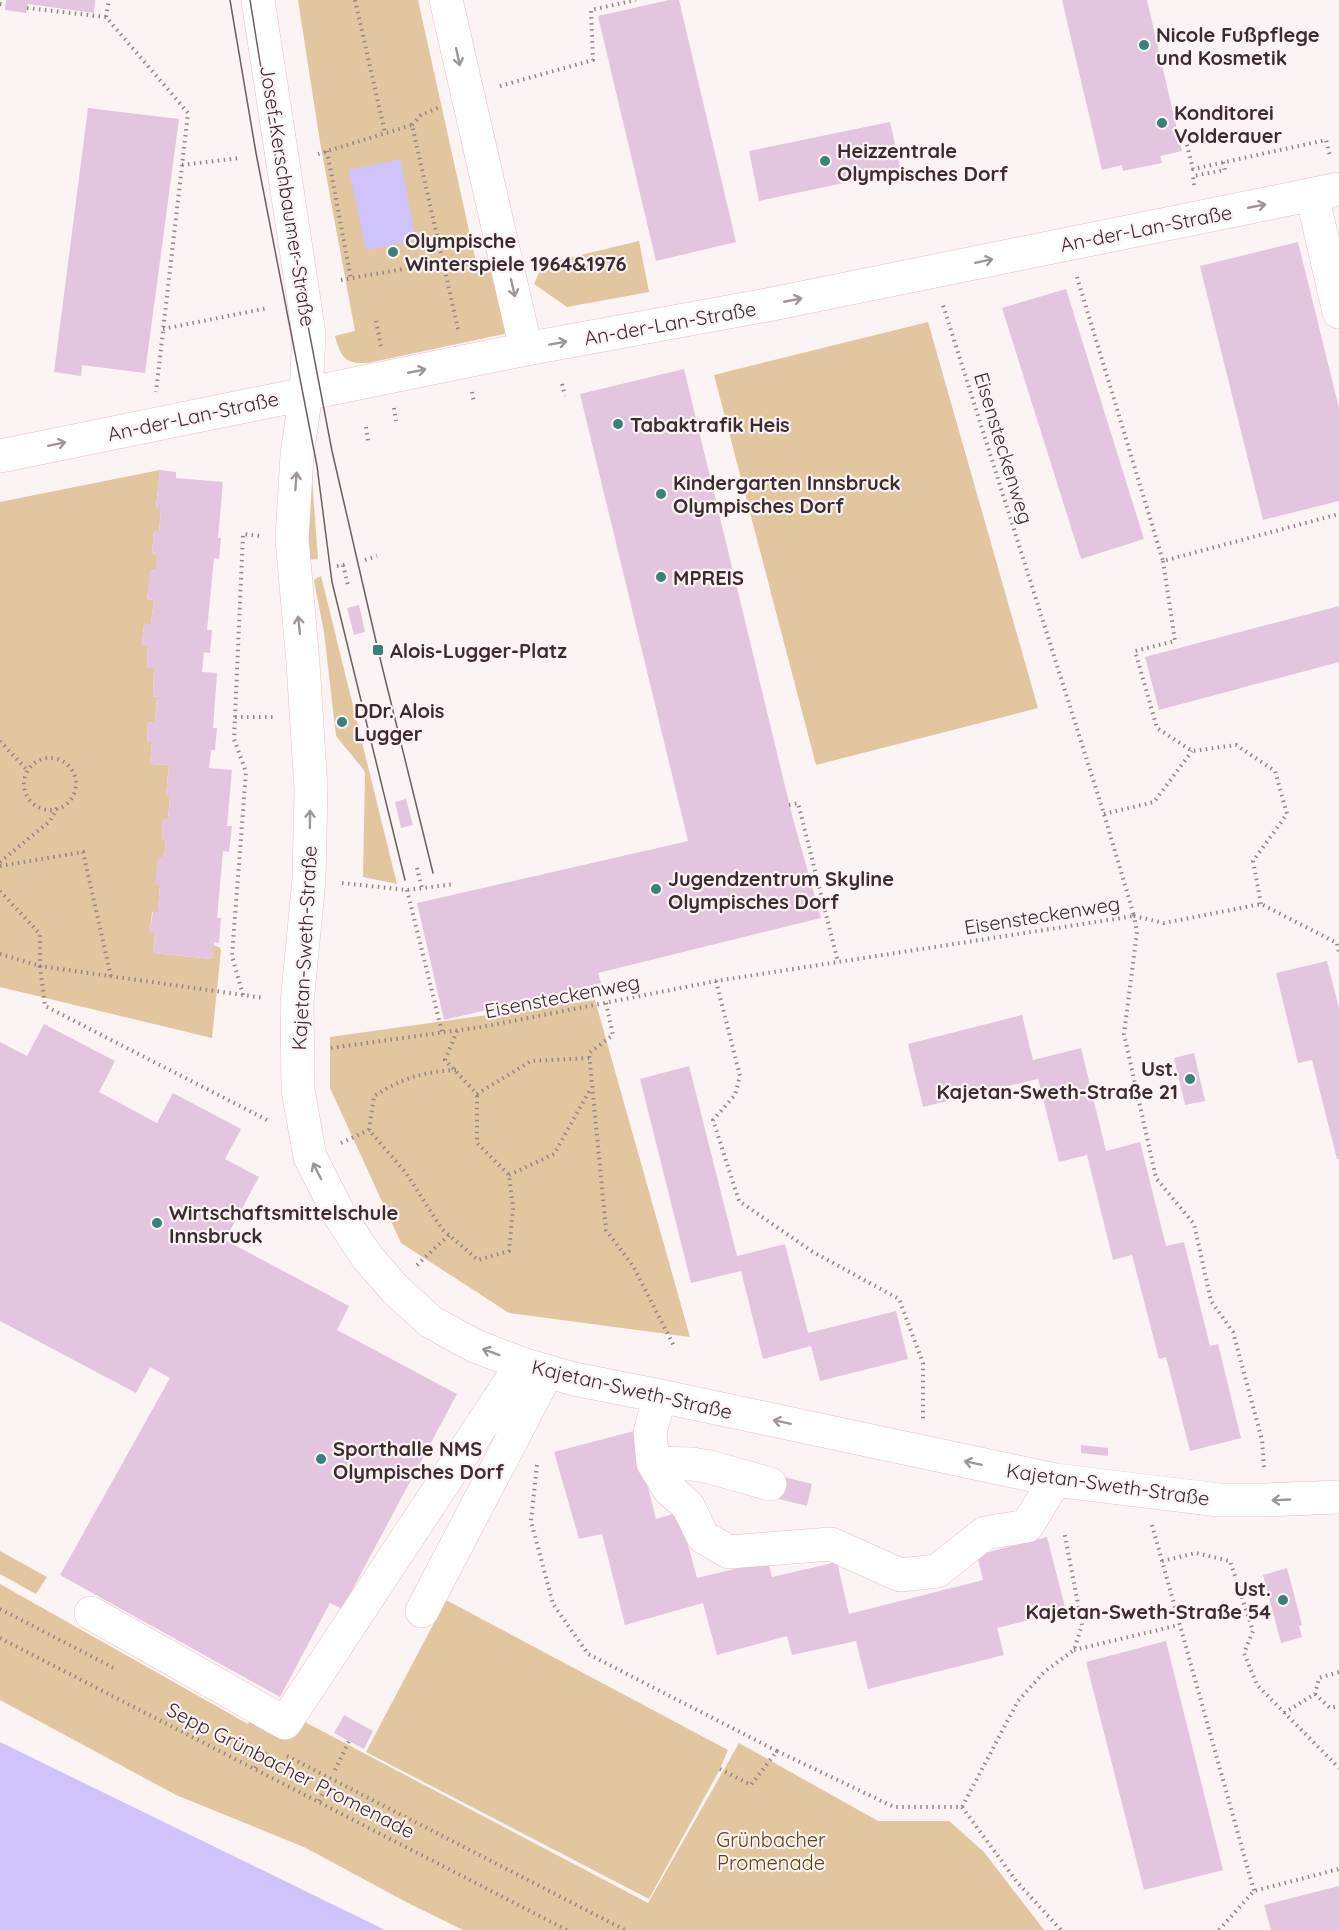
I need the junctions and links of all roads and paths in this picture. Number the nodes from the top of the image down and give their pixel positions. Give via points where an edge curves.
1 (109, 0) edge
2 (258, 0) edge
3 (355, 0) edge
4 (446, 0) edge
5 (636, 0) edge
6 (27, 8) dead end
7 (106, 17) junction
8 (498, 86) dead end
9 (442, 106) dead end
10 (412, 125) junction
11 (1196, 131) dead end
12 (385, 133) junction
13 (327, 151) junction
14 (318, 154) dead end
15 (1330, 157) dead end
16 (239, 158) dead end
17 (1223, 162) junction
18 (182, 165) junction
19 (1194, 186) dead end
20 (1326, 192) edge
21 (1068, 244) junction
22 (443, 262) junction
23 (933, 272) junction
24 (351, 279) junction
25 (341, 280) dead end
26 (268, 308) dead end
27 (1339, 312) edge
28 (376, 321) dead end
29 (163, 329) junction
30 (459, 333) dead end
31 (382, 349) dead end
32 (526, 349) junction
33 (562, 384) dead end
34 (306, 393) junction
35 (156, 395) dead end
36 (565, 396) dead end
37 (366, 427) dead end
38 (368, 441) dead end
39 (0, 456) edge
40 (1339, 514) edge
41 (292, 539) junction
42 (377, 556) dead end
43 (365, 560) dead end
44 (1163, 561) junction
45 (350, 564) dead end
46 (343, 565) junction
47 (338, 566) dead end
48 (348, 585) dead end
49 (235, 717) junction
50 (270, 717) dead end
51 (0, 741) edge
52 (1192, 751) junction
53 (27, 771) junction
54 (789, 805) dead end
55 (57, 808) junction
56 (1104, 814) junction
57 (0, 864) edge
58 (417, 868) dead end
59 (309, 879) junction
60 (455, 884) dead end
61 (422, 888) junction
62 (407, 890) junction
63 (0, 891) edge
64 (1261, 904) junction
65 (1134, 916) junction
66 (1339, 953) edge
67 (0, 954) edge
68 (838, 962) junction
69 (40, 966) junction
70 (111, 977) junction
71 (716, 981) junction
72 (243, 995) junction
73 (297, 1003) junction
74 (606, 1003) junction
75 (457, 1031) junction
76 (442, 1032) junction
77 (325, 1049) dead end
78 (590, 1058) junction
79 (456, 1070) junction
80 (592, 1086) junction
81 (477, 1095) junction
82 (305, 1136) junction
83 (509, 1175) junction
84 (449, 1235) junction
85 (395, 1289) junction
86 (674, 1346) dead end
87 (535, 1368) junction
88 (660, 1396) junction
89 (923, 1452) junction
90 (538, 1460) dead end
91 (653, 1463) junction
92 (1055, 1480) junction
93 (770, 1485) dead end
94 (1142, 1491) junction
95 (1339, 1497) edge
96 (1266, 1500) junction
97 (1062, 1520) dead end
98 (1161, 1561) junction
99 (422, 1611) dead end
100 (91, 1613) dead end
101 (1179, 1625) junction
102 (0, 1638) edge
103 (1074, 1650) junction
104 (1339, 1672) edge
105 (1315, 1694) junction
106 (1339, 1706) edge
107 (1284, 1713) junction
108 (349, 1741) dead end
109 (268, 1747) dead end
110 (777, 1751) junction
111 (279, 1752) dead end
112 (255, 1768) junction
113 (1339, 1768) edge
114 (720, 1769) dead end
115 (335, 1770) dead end
116 (327, 1786) dead end
117 (319, 1801) junction
118 (962, 1807) junction
119 (1339, 1869) edge
120 (1254, 1891) junction
121 (567, 1930) edge
122 (625, 1930) edge
123 (1061, 1930) edge
124 (1219, 1930) edge

1 - 7 path
2 - 34 street, Josef-Kerschbaumer-Straße via 309,334
3 - 12 path
4 -> 32 street
5 - 8 path via 591,10 593,60
6 - 7 path
7 - 18 path via 188,113
9 - 10 path via 421,115
10 - 12 path
10 - 22 path
11 - 17 path via 1186,141 1193,169
12 - 13 path
13 - 14 path
13 - 24 path
15 - 17 path via 1326,140
16 - 18 path
17 - 19 path via 1225,170 1193,176
18 - 29 path
21 -> 20 street, An-der-Lan-Straße
20 - 27 street
23 -> 21 street, An-der-Lan-Straße
21 - 44 path
22 - 24 path
22 - 30 path
32 -> 23 street, An-der-Lan-Straße
23 - 56 path, Eisensteckenweg
24 - 25 path
26 - 29 path
28 - 31 path
29 - 35 path
34 -> 32 street, An-der-Lan-Straße
33 - 36 path
39 -> 34 street, An-der-Lan-Straße
41 -> 34 street, Kajetan-Sweth-Straße via 297,455
37 - 38 path
40 - 44 path
41 - 49 path via 243,534
59 -> 41 street, Kajetan-Sweth-Straße via 310,789
42 - 43 path
44 - 52 path via 1175,641 1135,651 1157,728
45 - 46 path
46 - 47 path
46 - 48 path
49 - 50 path
49 - 72 path via 234,739 246,772 232,956
51 - 53 path
52 - 56 path via 1154,802
52 - 64 path via 1236,745 1275,771 1287,814 1253,861
53 - 55 path via 24,788 32,803 48,810
53 - 55 path via 40,759 48,758 70,768 76,783 74,791
54 - 68 path via 798,803
55 - 57 path via 50,821
56 - 65 path, Eisensteckenweg
57 - 70 path via 83,852
58 - 61 path
59 - 62 path
59 - 73 street, Kajetan-Sweth-Straße
60 - 61 path
61 - 62 path
62 - 76 path
63 - 69 path via 40,934
64 - 65 path via 1164,923
64 - 66 path via 1337,943
65 - 68 path, Eisensteckenweg
65 - 96 path via 1137,932 1124,1034 1156,1178 1194,1224 1211,1301 1233,1332 1262,1440
67 - 69 path
68 - 71 path, Eisensteckenweg
69 - 70 path
69 - 82 path via 45,1006 272,1123
70 - 72 path
71 - 74 path, Eisensteckenweg
71 - 89 path via 740,1076 735,1095 713,1120 739,1201 813,1252 899,1299 923,1363
72 - 73 path
73 - 82 street, Kajetan-Sweth-Straße via 298,1090
74 - 75 path, Eisensteckenweg
74 - 78 path via 613,1035 590,1053
75 - 76 path, Eisensteckenweg
75 - 79 path via 445,1060
76 - 77 path, Eisensteckenweg
78 - 80 path
78 - 81 path via 531,1061
79 - 81 path
79 - 84 path via 429,1071 397,1082 374,1096 369,1130 406,1173
80 - 83 path via 554,1154
80 - 86 path via 606,1230 633,1266
81 - 83 path via 477,1143
85 -> 82 street, Kajetan-Sweth-Straße via 367,1257 340,1216 310,1157
83 - 84 path via 513,1208 509,1251 478,1260
84 - 85 path
87 -> 85 street, Kajetan-Sweth-Straße via 475,1346 431,1322
87 - 88 street, Kajetan-Sweth-Straße
87 - 99 street
87 - 100 street via 285,1723
89 -> 88 street, Kajetan-Sweth-Straße
88 - 91 street via 650,1432
92 -> 89 street, Kajetan-Sweth-Straße
90 - 110 path via 531,1521 554,1604 588,1654
91 - 92 street via 669,1490 688,1506 703,1537 729,1552 831,1544 900,1575 936,1571 985,1533 1027,1526
91 - 93 street via 710,1467
92 - 94 street, Kajetan-Sweth-Straße
94 - 96 street, Kajetan-Sweth-Straße via 1219,1500
94 - 98 path
95 -> 96 street, Kajetan-Sweth-Straße
97 - 103 path via 1082,1625
98 - 101 path
98 - 107 path via 1196,1553 1230,1562 1253,1631 1244,1653 1257,1685
101 - 103 path
101 - 120 path
102 - 112 path, Sepp Grünbacher Promenade
103 - 118 path via 1044,1672 1018,1701
104 - 105 path via 1319,1678
105 - 106 path via 1330,1708
105 - 107 path
107 - 113 path
108 - 115 path
109 - 112 path
110 - 114 path via 751,1785
110 - 118 path via 894,1807
111 - 122 path
112 - 117 path, Sepp Grünbacher Promenade
116 - 117 path
117 - 121 path, Sepp Grünbacher Promenade
118 - 123 path via 1017,1882
119 - 120 path
120 - 124 path

